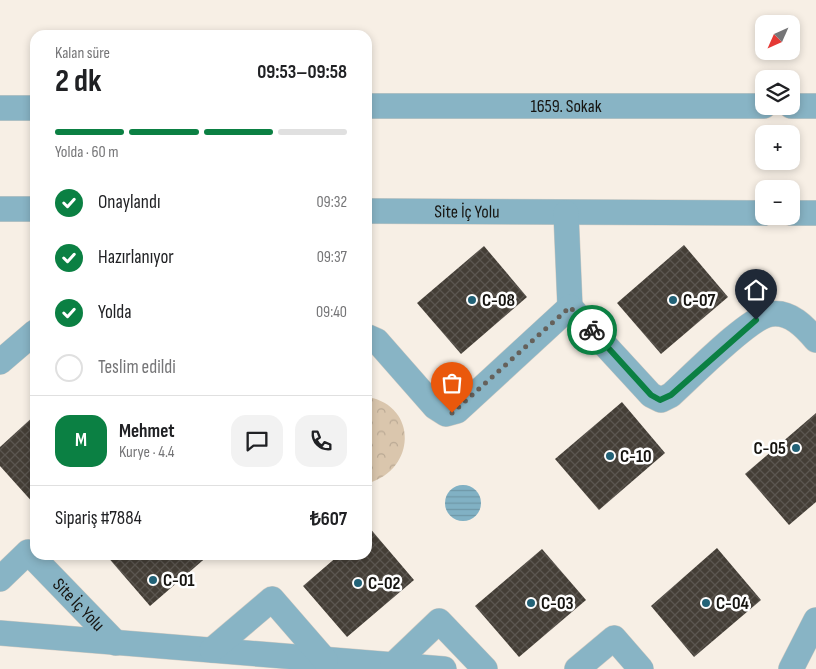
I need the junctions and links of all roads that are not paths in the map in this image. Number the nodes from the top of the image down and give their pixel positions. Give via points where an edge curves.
1 (372, 106) edge
2 (755, 106) edge
3 (800, 106) edge
4 (816, 106) edge
5 (0, 108) edge
6 (30, 108) edge
7 (0, 209) edge
8 (30, 209) edge
9 (372, 211) edge
10 (566, 213) junction
11 (755, 213) edge
12 (800, 213) edge
13 (816, 213) edge
14 (570, 307) junction
15 (30, 336) edge
16 (372, 338) edge
17 (816, 340) edge
18 (0, 362) edge
19 (30, 554) edge
20 (36, 560) edge
21 (0, 579) edge
22 (816, 620) edge
23 (0, 633) edge
24 (116, 643) junction
25 (212, 650) junction
26 (325, 660) junction
27 (393, 665) junction
28 (444, 669) edge
29 (485, 669) edge
30 (577, 669) edge
31 (641, 669) edge
32 (792, 669) edge

1 - 2 street, 1659. Sokak
3 - 4 street
5 - 6 street
7 - 8 street
9 - 10 street, Site İç Yolu
10 - 11 street, Site İç Yolu
10 - 14 street
12 - 13 street
14 - 16 street via 452,413 446,414 434,407 377,340
14 - 17 street via 651,395 660,400 671,395 764,316 788,317 806,327
15 - 18 street
19 - 21 street, Site İç Yolu via 28,552
20 - 24 street, Site İç Yolu
22 - 32 street
23 - 24 street, Site İç Yolu
24 - 25 street, Site İç Yolu
25 - 26 street, Site İç Yolu
25 - 26 street via 272,600
26 - 27 street, Site İç Yolu
27 - 28 street, Site İç Yolu
27 - 29 street via 439,621
30 - 31 street via 614,638

